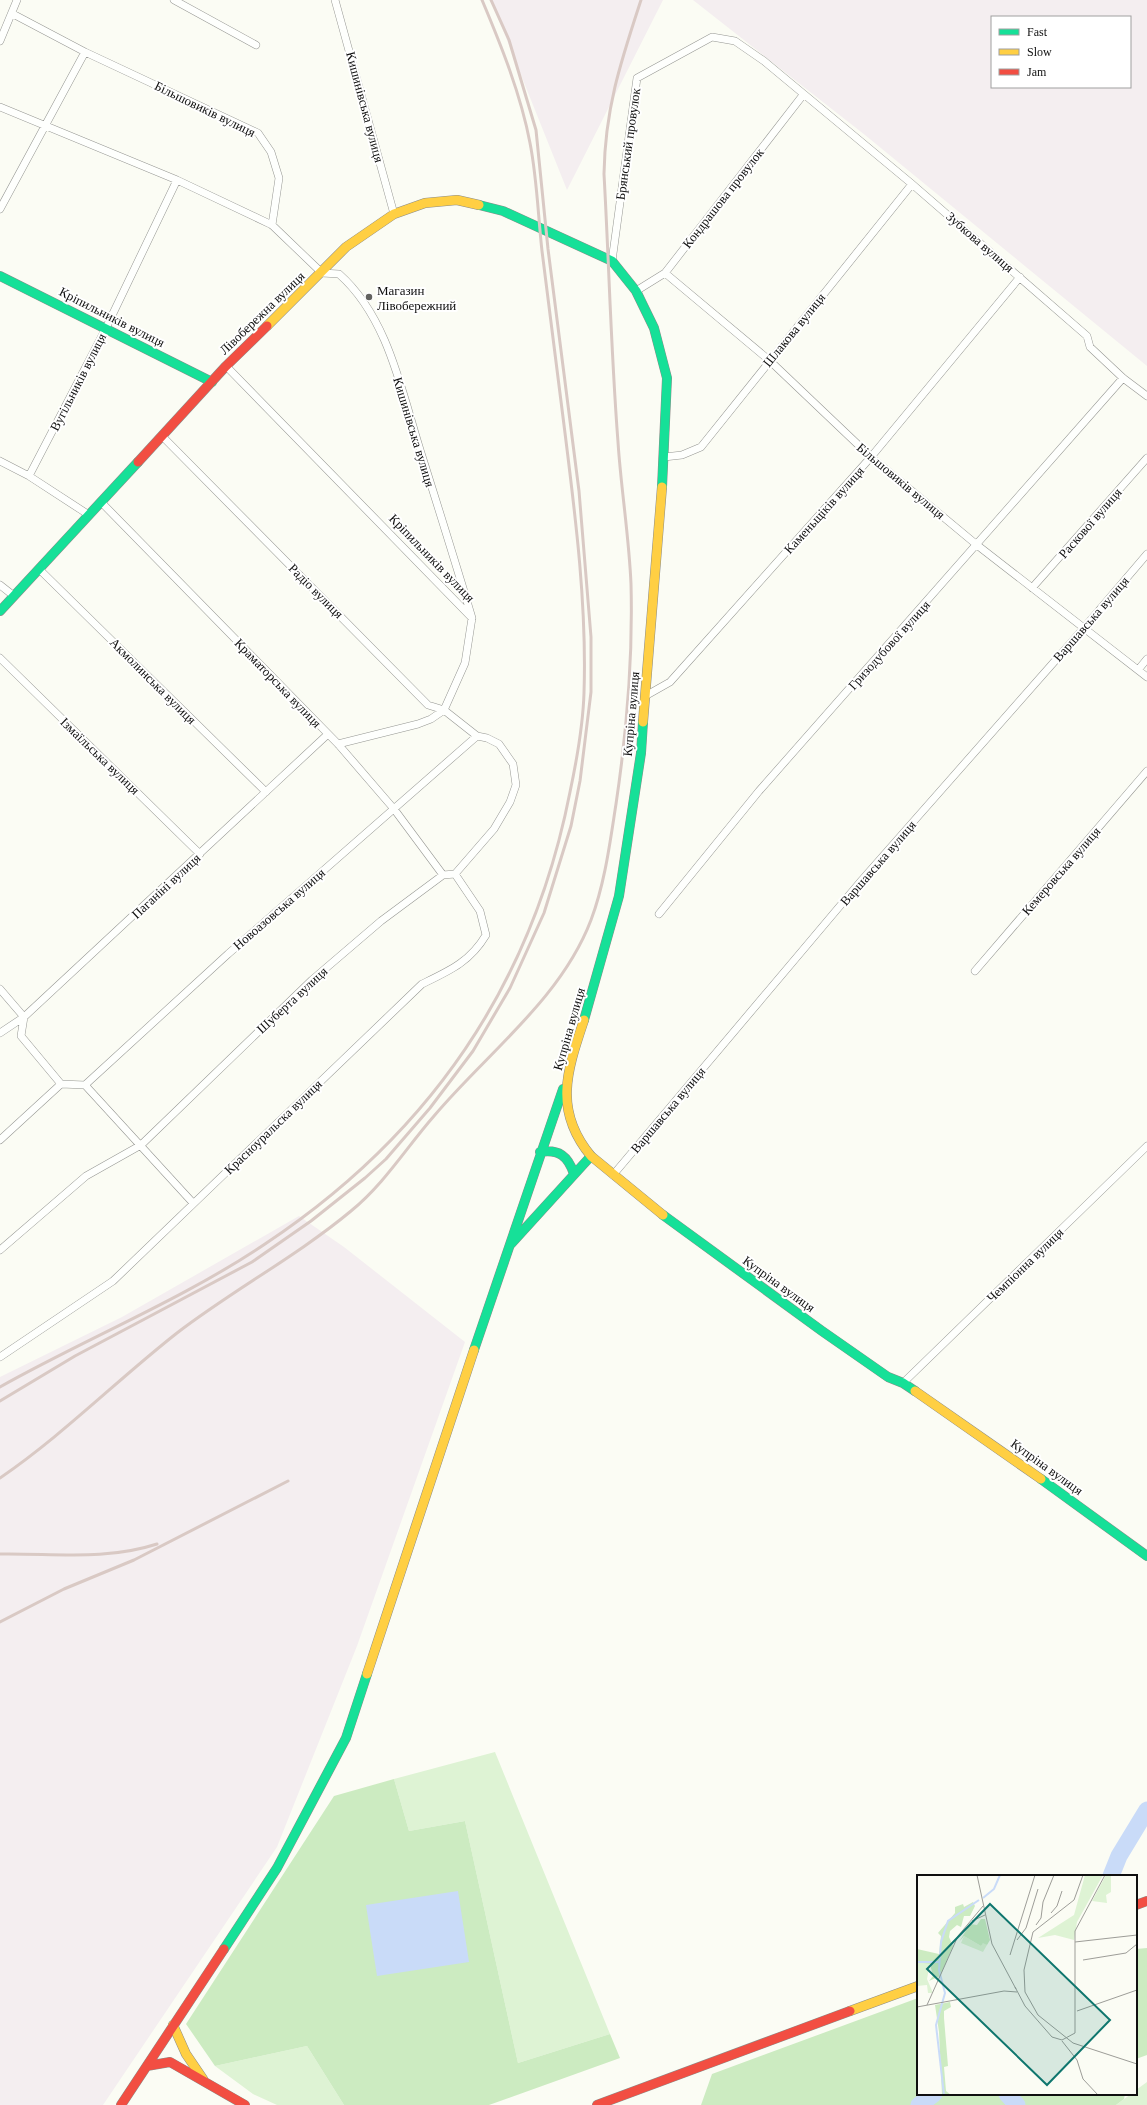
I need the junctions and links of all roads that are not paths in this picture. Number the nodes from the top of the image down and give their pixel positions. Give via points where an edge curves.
1 (17, 0) edge
2 (174, 0) edge
3 (335, 0) edge
4 (13, 14) junction
5 (0, 42) edge
6 (256, 45) dead end
7 (85, 52) junction
8 (803, 95) junction
9 (0, 107) edge
10 (44, 126) junction
11 (177, 180) junction
12 (912, 184) junction
13 (0, 209) edge
14 (394, 214) junction
15 (272, 225) junction
16 (612, 261) junction
17 (322, 273) junction
18 (665, 273) junction
19 (0, 276) edge
20 (1020, 276) junction
21 (636, 291) junction
22 (106, 328) junction
23 (769, 360) junction
24 (226, 366) junction
25 (1123, 378) junction
26 (212, 382) junction
27 (1147, 396) edge
28 (162, 436) junction
29 (664, 457) junction
30 (871, 457) junction
31 (1147, 458) edge
32 (0, 461) edge
33 (29, 476) junction
34 (101, 502) junction
35 (89, 515) junction
36 (978, 545) junction
37 (1147, 554) edge
38 (39, 569) junction
39 (0, 585) edge
40 (1032, 588) junction
41 (14, 596) junction
42 (0, 611) edge
43 (472, 618) junction
44 (1084, 628) junction
45 (0, 658) edge
46 (1147, 659) edge
47 (1138, 670) junction
48 (1147, 677) edge
49 (647, 696) junction
50 (444, 710) junction
51 (328, 734) junction
52 (477, 736) junction
53 (338, 744) junction
54 (1147, 771) edge
55 (266, 792) junction
56 (394, 809) junction
57 (200, 854) junction
58 (455, 874) junction
59 (444, 875) junction
60 (659, 914) dead end
61 (975, 972) dead end
62 (0, 989) edge
63 (24, 1016) junction
64 (0, 1033) edge
65 (569, 1065) junction
66 (61, 1084) junction
67 (85, 1085) junction
68 (0, 1140) edge
69 (141, 1145) junction
70 (1147, 1146) edge
71 (540, 1152) junction
72 (591, 1156) junction
73 (574, 1174) junction
74 (612, 1175) junction
75 (194, 1203) junction
76 (508, 1247) junction
77 (0, 1250) edge
78 (0, 1357) edge
79 (903, 1383) junction
80 (1147, 1556) edge
81 (1147, 1901) edge
82 (1137, 1905) edge
83 (917, 1986) edge
84 (173, 2025) junction
85 (147, 2066) junction
86 (204, 2080) junction
87 (122, 2104) edge
88 (245, 2105) edge
89 (597, 2105) edge

1 - 4 street
2 - 6 street
3 - 14 street, Кишинівська вулиця
4 - 5 street
4 - 7 street, Більшовиків вулиця
7 - 10 street
7 - 15 street, Більшовиків вулиця via 258,133 271,152 279,178
8 - 12 street, Зубкова вулиця
8 - 16 street, Брянський провулок via 764,61 735,41 712,37 637,78
8 - 18 street, Кондрашова провулок
9 - 10 street
10 - 11 street
10 - 13 street
11 - 15 street
11 - 22 street, Вугільників вулиця
12 - 20 street, Зубкова вулиця
12 - 23 street, Шлакова вулиця
14 - 16 main road, Лівобережна вулиця via 425,203 457,200 503,210
14 - 17 main road, Лівобережна вулиця via 346,247
15 - 17 street
16 - 21 main road, Купріна вулиця
17 - 24 main road, Лівобережна вулиця
17 - 43 street, Кишинівська вулиця via 339,274 352,285 370,309 392,361
18 - 21 street, Кондрашова провулок
18 - 23 street, Більшовиків вулиця
19 - 22 main road, Кріпильників вулиця
20 - 25 street, Зубкова вулиця via 1088,336 1090,347
20 - 30 street, Каменьщіків вулиця
21 - 29 main road, Купріна вулиця via 654,328 667,378
22 - 26 main road, Кріпильників вулиця
22 - 33 street, Вугільників вулиця
23 - 29 street, Шлакова вулиця via 701,447 682,455
23 - 30 street, Більшовиків вулиця
24 - 26 main road, Лівобережна вулиця
24 - 43 street, Кріпильників вулиця
25 - 27 street, Зубкова вулиця
25 - 36 street, Гризодубової вулиця
26 - 28 main road, Лівобережна вулиця
28 - 34 main road, Лівобережна вулиця
28 - 50 street, Радіо вулиця via 428,705
29 - 49 main road, Купріна вулиця
30 - 36 street, Більшовиків вулиця
30 - 49 street, Каменьщіків вулиця via 670,682
31 - 40 street, Раскової вулиця
32 - 33 street
33 - 35 street
34 - 35 main road, Лівобережна вулиця
34 - 51 street, Краматорська вулиця
35 - 38 main road, Лівобережна вулиця
36 - 40 street, Більшовиків вулиця
36 - 60 street, Гризодубової вулиця via 759,791
37 - 44 street, Варшавська вулиця
38 - 41 main road, Лівобережна вулиця
38 - 55 street, Акмолинська вулиця
39 - 41 street
40 - 44 street, Більшовиків вулиця
41 - 42 main road, Лівобережна вулиця
43 - 50 street, Кріпильників вулиця via 465,663
44 - 47 street, Більшовиків вулиця
44 - 74 street, Варшавська вулиця via 861,881
45 - 57 street, Ізмаїльська вулиця
46 - 47 street
47 - 48 street, Більшовиків вулиця
49 - 65 main road, Купріна вулиця via 619,896
50 - 52 street, Радіо вулиця
50 - 53 street via 418,724
51 - 53 street, Краматорська вулиця
51 - 55 street, Паганіні вулиця
52 - 56 street, Новоазовська вулиця
52 - 58 street via 499,744 513,764 516,785 510,802 494,829
53 - 56 street, Краматорська вулиця
54 - 61 street, Кемеровська вулиця
55 - 57 street, Паганіні вулиця
56 - 59 street, Краматорська вулиця
56 - 67 street, Новоазовська вулиця via 228,954
57 - 63 street, Паганіні вулиця
58 - 59 street
58 - 75 street, Красноуральска вулиця via 480,911 486,935 478,948 453,969 422,984
59 - 69 street, Шуберта вулиця via 381,921 312,980
62 - 63 street
63 - 64 street, Паганіні вулиця
63 - 66 street via 21,1036
65 - 71 main road via 550,1114
65 - 72 main road, Купріна вулиця via 566,1102 574,1129
66 - 67 street
66 - 68 street
67 - 69 street
69 - 75 street
69 - 77 street, Шуберта вулиця via 86,1176
70 - 79 street, Чемпіонна вулиця
71 - 73 main road via 553,1149 563,1154 572,1164
71 - 76 main road
72 - 73 main road
72 - 74 main road, Купріна вулиця
73 - 76 main road
74 - 79 main road, Купріна вулиця via 673,1223 822,1331 888,1376
75 - 78 street, Красноуральска вулиця via 113,1281
76 - 84 main road via 346,1738 277,1868
79 - 80 main road, Купріна вулиця via 985,1438
81 - 82 main road
83 - 89 main road
84 - 85 main road
84 - 86 main road via 186,2054
85 - 86 main road via 170,2062
85 - 87 main road
86 - 88 main road

